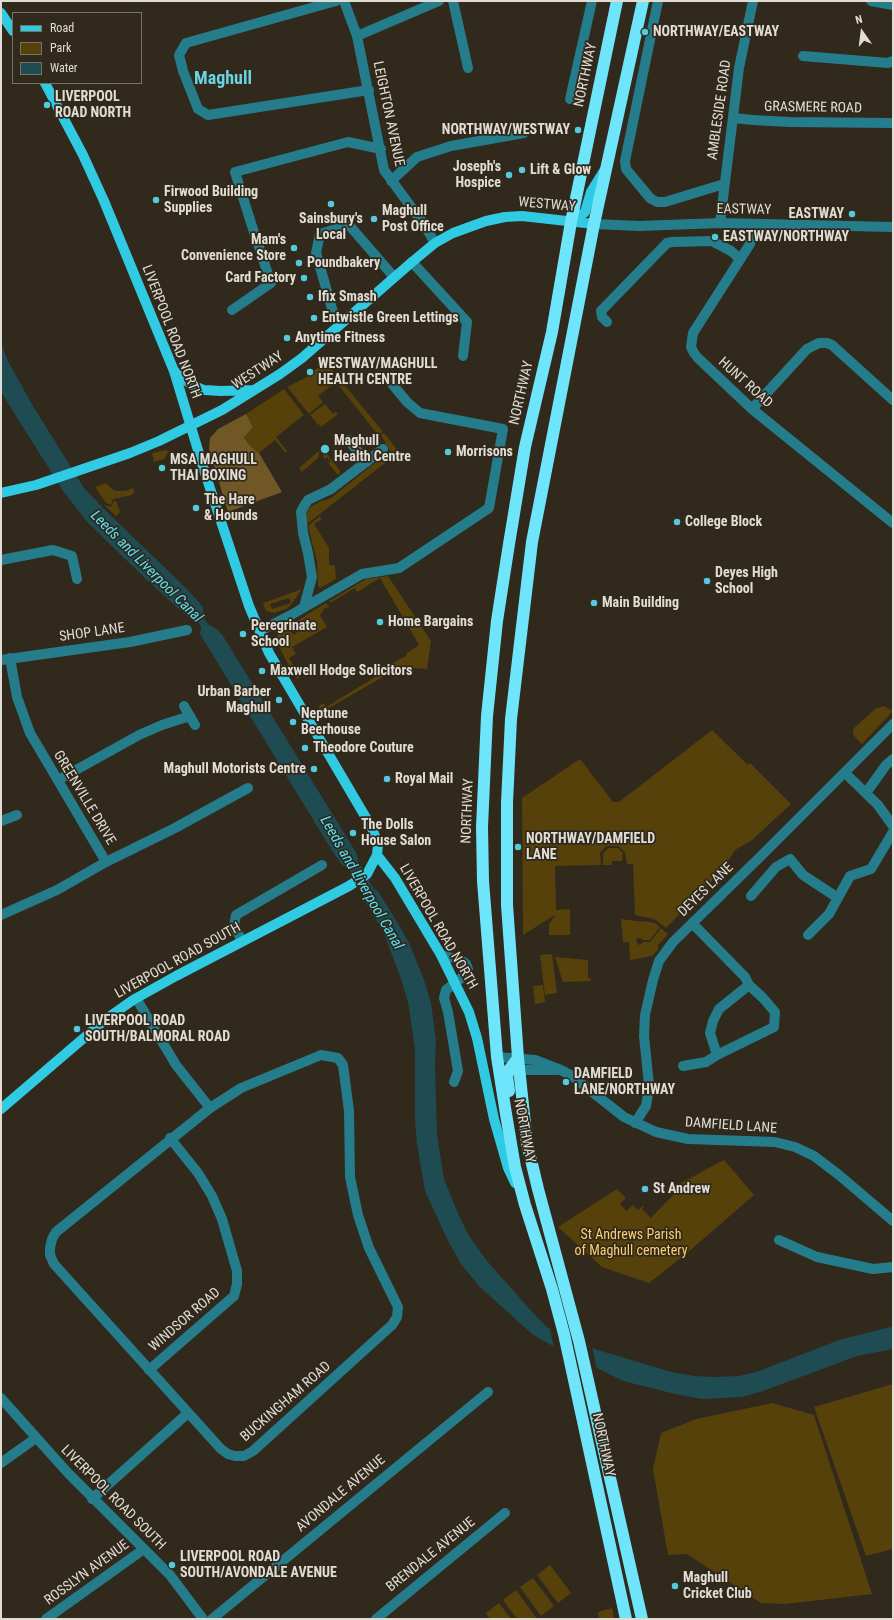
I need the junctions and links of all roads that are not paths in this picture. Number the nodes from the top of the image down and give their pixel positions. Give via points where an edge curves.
1 (336, 1) edge
2 (344, 1) edge
3 (439, 1) edge
4 (453, 1) edge
5 (592, 1) edge
6 (617, 1) edge
7 (643, 1) edge
8 (658, 1) edge
9 (753, 1) edge
10 (871, 1) edge
11 (893, 5) edge
12 (1, 13) edge
13 (12, 30) edge
14 (357, 36) junction
15 (803, 56) dead end
16 (893, 61) edge
17 (468, 68) dead end
18 (46, 84) edge
19 (369, 90) junction
20 (570, 99) dead end
21 (733, 118) junction
22 (893, 123) edge
23 (524, 133) dead end
24 (381, 149) junction
25 (607, 166) junction
26 (391, 181) junction
27 (724, 184) junction
28 (571, 222) junction
29 (720, 223) junction
30 (594, 224) junction
31 (753, 224) junction
32 (893, 227) edge
33 (436, 244) junction
34 (740, 259) junction
35 (412, 262) junction
36 (394, 277) junction
37 (232, 310) dead end
38 (607, 322) dead end
39 (341, 323) junction
40 (463, 356) dead end
41 (174, 371) junction
42 (388, 379) dead end
43 (256, 390) junction
44 (893, 400) edge
45 (752, 409) junction
46 (190, 425) junction
47 (348, 440) dead end
48 (383, 449) dead end
49 (367, 462) junction
50 (1, 493) edge
51 (893, 523) edge
52 (1, 560) edge
53 (77, 579) dead end
54 (304, 607) junction
55 (187, 630) dead end
56 (260, 631) junction
57 (6, 659) edge
58 (184, 706) dead end
59 (893, 724) edge
60 (893, 759) edge
61 (845, 773) junction
62 (58, 780) junction
63 (248, 788) dead end
64 (866, 793) junction
65 (17, 815) dead end
66 (1, 822) edge
67 (893, 826) edge
68 (893, 832) edge
69 (377, 855) junction
70 (106, 862) junction
71 (322, 865) dead end
72 (751, 896) dead end
73 (838, 898) junction
74 (1, 916) edge
75 (692, 923) junction
76 (808, 935) dead end
77 (242, 942) junction
78 (441, 955) junction
79 (454, 983) junction
80 (749, 985) junction
81 (136, 998) junction
82 (717, 1055) junction
83 (497, 1058) junction
84 (683, 1066) dead end
85 (512, 1067) junction
86 (454, 1082) dead end
87 (210, 1108) junction
88 (1, 1109) edge
89 (635, 1123) junction
90 (170, 1138) junction
91 (525, 1205) junction
92 (893, 1221) edge
93 (779, 1240) dead end
94 (893, 1268) edge
95 (149, 1370) junction
96 (488, 1392) dead end
97 (1, 1398) edge
98 (188, 1413) junction
99 (36, 1438) junction
100 (1, 1463) edge
101 (92, 1499) junction
102 (505, 1513) dead end
103 (144, 1549) junction
104 (46, 1619) edge
105 (204, 1619) edge
106 (212, 1619) edge
107 (376, 1619) edge
108 (626, 1619) edge
109 (642, 1619) edge

1 - 19 street via 186,43 179,55 183,71 198,109 208,115
2 - 14 street, LEIGHTON AVENUE
3 - 14 street
4 - 17 street
5 - 20 street, NORTHWAY
6 - 28 highway, NORTHWAY
7 - 25 highway, NORTHWAY
8 - 27 street via 625,161 626,169 650,198 657,202 665,202
9 - 21 street, AMBLESIDE ROAD via 739,68
10 - 11 street
12 - 13 main road
14 - 19 street, LEIGHTON AVENUE
15 - 16 street via 888,63
18 - 41 main road, LIVERPOOL ROAD NORTH via 98,188
19 - 24 street, LEIGHTON AVENUE
21 - 22 street, GRASMERE ROAD via 790,122
21 - 27 street, AMBLESIDE ROAD
23 - 26 street via 451,146 417,157
24 - 26 street, LEIGHTON AVENUE via 384,170
24 - 37 street via 348,142 235,172 271,283
25 - 28 main road via 591,192 584,212
25 - 30 highway, NORTHWAY
26 - 33 street, LEIGHTON AVENUE
27 - 29 street, AMBLESIDE ROAD
28 - 30 main road, WESTWAY
28 - 33 main road, WESTWAY via 522,216 505,217 468,226
28 - 83 highway, NORTHWAY via 552,332 523,462 497,621 487,716 482,827 483,881
29 - 30 street, EASTWAY via 659,226
29 - 31 street, EASTWAY
30 - 85 highway, NORTHWAY via 532,542 511,719 507,803 507,905
31 - 32 street, EASTWAY
31 - 34 street, HUNT ROAD via 750,244
33 - 35 main road, WESTWAY
34 - 38 street via 712,241 667,243 601,311
34 - 45 street, HUNT ROAD via 693,333 692,347 698,358
35 - 36 main road, WESTWAY
35 - 40 street via 467,322
36 - 39 main road, WESTWAY
36 - 39 street via 349,225 320,234 316,253 333,312
39 - 43 main road, WESTWAY via 302,358
41 - 43 main road via 192,385 204,390
41 - 46 main road, LIVERPOOL ROAD NORTH
42 - 54 street via 420,413 503,429 489,508 399,568 362,574
43 - 46 main road, WESTWAY
44 - 45 street via 827,343 807,349
45 - 51 street, HUNT ROAD
46 - 50 main road, WESTWAY via 159,441 89,468
46 - 56 main road, LIVERPOOL ROAD NORTH via 249,606
47 - 49 street
48 - 49 street
49 - 54 street via 331,489 308,500 304,506 303,533 312,577
52 - 53 street via 53,550 72,556
54 - 56 street
55 - 57 street, SHOP LANE via 130,642
56 - 69 main road, LIVERPOOL ROAD NORTH via 270,656 372,828 378,845
57 - 62 street, GREENVILLE DRIVE via 30,733
58 - 62 street via 192,720 162,725 139,735
59 - 61 street, DEYES LANE
60 - 64 street
61 - 64 street
61 - 75 street, DEYES LANE
62 - 70 street, GREENVILLE DRIVE
63 - 70 street via 230,793
64 - 67 street
65 - 66 street
68 - 73 street via 871,869 850,876
69 - 77 main road, LIVERPOOL ROAD SOUTH via 367,874 349,886
69 - 78 main road, LIVERPOOL ROAD NORTH via 396,878
70 - 74 street, GREENVILLE DRIVE via 57,890
71 - 77 street via 236,914 234,926
72 - 73 street via 776,866 790,859 803,875
73 - 76 street via 829,914
75 - 80 street
75 - 89 street, DEYES LANE via 668,948 653,980 645,1015 644,1036 648,1094 646,1106
77 - 81 main road, LIVERPOOL ROAD SOUTH
78 - 79 main road, LIVERPOOL ROAD NORTH
78 - 79 street via 461,960 468,966 465,976
79 - 86 street via 446,990 444,998 458,1071
79 - 91 main road, LIVERPOOL ROAD NORTH via 471,1019 508,1168
80 - 82 street via 720,1009 713,1021 710,1033
80 - 82 street via 775,1012 774,1027
81 - 87 street via 176,1065
81 - 88 main road, LIVERPOOL ROAD SOUTH via 106,1019
82 - 84 street via 706,1062
83 - 85 highway, NORTHWAY
83 - 85 street, DAMFIELD LANE
85 - 89 street, DAMFIELD LANE via 561,1070
85 - 91 highway, NORTHWAY via 506,1114
85 - 109 highway, NORTHWAY via 527,1143 587,1373
87 - 90 street, BUCKINGHAM ROAD
87 - 98 street, BUCKINGHAM ROAD via 241,1088 308,1060 322,1055 338,1058 345,1075 350,1177 358,1215 369,1248 398,1307 397,1317 392,1325 266,1440 244,1456 228,1454 220,1449
89 - 92 street, DAMFIELD LANE via 656,1132 688,1139 775,1142 795,1147 814,1156
90 - 95 street, WINDSOR ROAD via 198,1173 212,1196 222,1219 237,1271 237,1284 234,1296
90 - 95 street, BUCKINGHAM ROAD via 56,1232 50,1248 54,1264
91 - 108 highway, NORTHWAY via 564,1334
93 - 94 street via 817,1257 873,1269
95 - 98 street, BUCKINGHAM ROAD
96 - 106 street, AVONDALE AVENUE
97 - 99 street, LIVERPOOL ROAD SOUTH
98 - 101 street
99 - 100 street
99 - 101 street, LIVERPOOL ROAD SOUTH
101 - 103 street, LIVERPOOL ROAD SOUTH
102 - 107 street, BRENDALE AVENUE
103 - 104 street, ROSSLYN AVENUE
103 - 105 street, LIVERPOOL ROAD SOUTH via 170,1575

